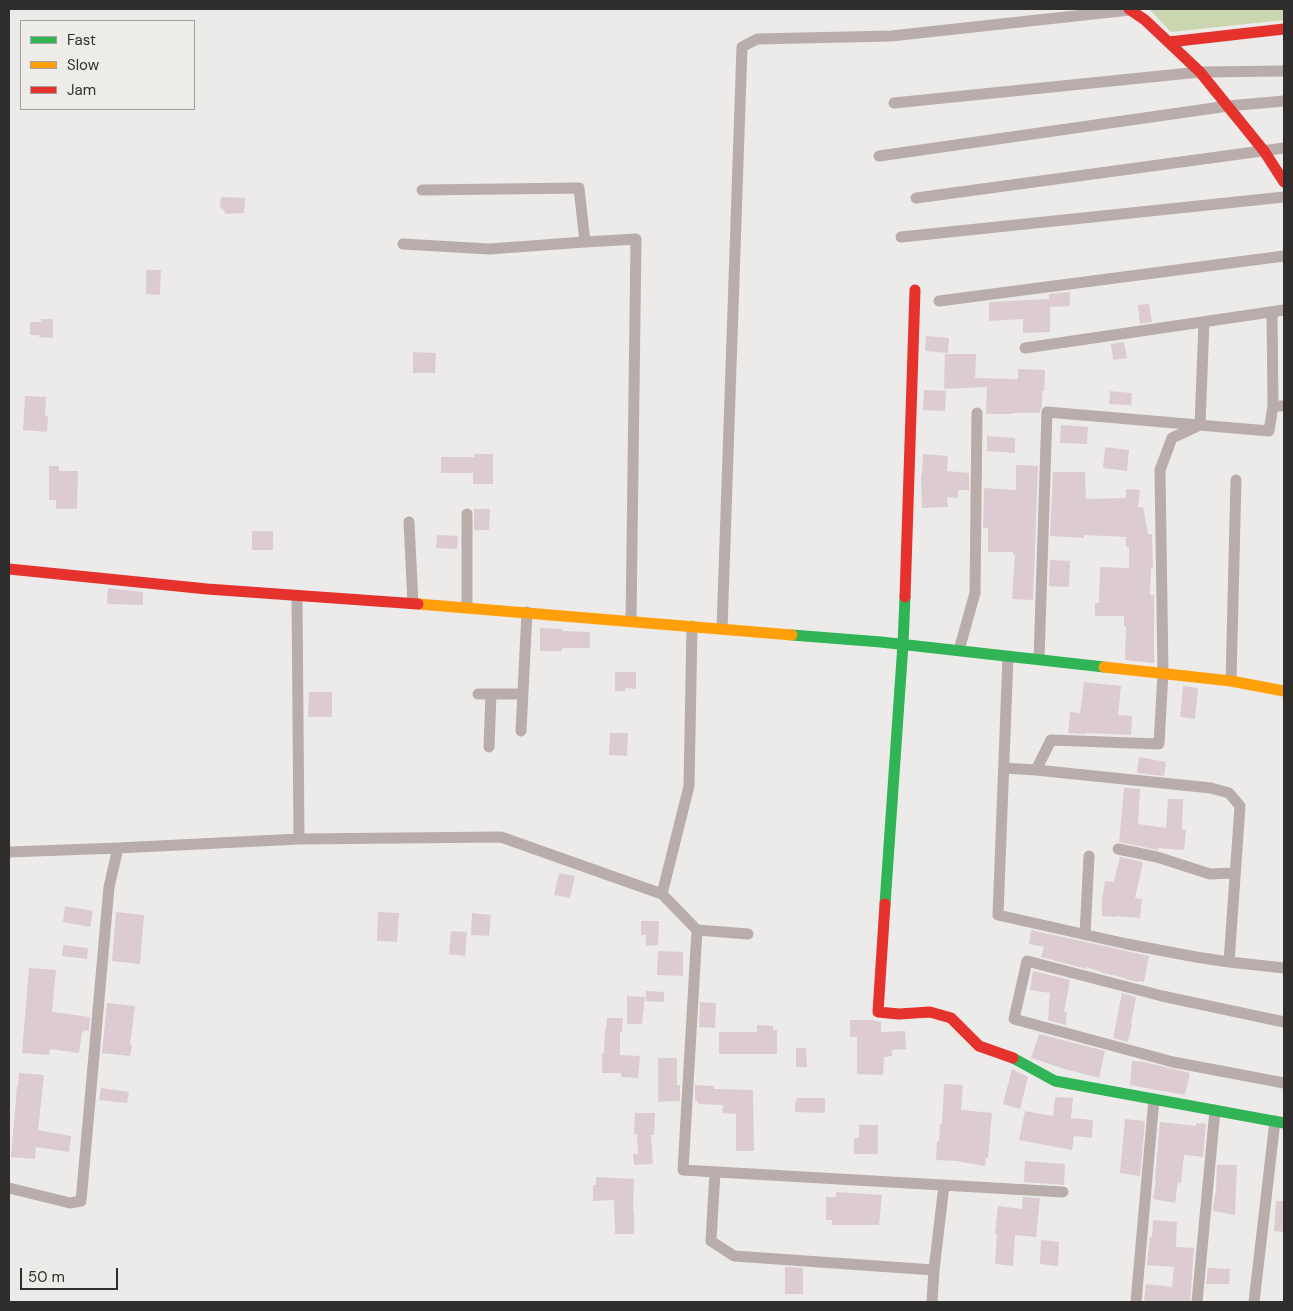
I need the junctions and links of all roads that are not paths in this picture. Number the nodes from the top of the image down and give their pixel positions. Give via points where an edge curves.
1 (1130, 9) edge
2 (1284, 29) edge
3 (1170, 42) junction
4 (1284, 71) edge
5 (1200, 72) junction
6 (1284, 101) edge
7 (894, 103) dead end
8 (1228, 106) junction
9 (1284, 148) edge
10 (1264, 151) junction
11 (879, 156) dead end
12 (1284, 182) edge
13 (422, 190) dead end
14 (1284, 197) edge
15 (916, 198) dead end
16 (901, 237) dead end
17 (585, 242) junction
18 (403, 244) dead end
19 (1284, 256) edge
20 (915, 290) dead end
21 (939, 301) dead end
22 (1284, 310) edge
23 (1272, 312) junction
24 (1204, 322) junction
25 (1025, 348) dead end
26 (1279, 406) edge
27 (977, 413) dead end
28 (1200, 425) junction
29 (1236, 480) dead end
30 (467, 514) dead end
31 (409, 522) dead end
32 (9, 569) edge
33 (297, 596) junction
34 (413, 604) junction
35 (467, 607) junction
36 (527, 612) junction
37 (631, 621) junction
38 (692, 626) junction
39 (722, 628) junction
40 (903, 644) junction
41 (959, 650) junction
42 (1008, 656) junction
43 (1039, 660) junction
44 (1163, 673) junction
45 (1231, 681) junction
46 (1284, 691) edge
47 (478, 694) dead end
48 (491, 694) junction
49 (523, 694) junction
50 (521, 731) dead end
51 (489, 747) dead end
52 (1004, 768) junction
53 (1036, 770) junction
54 (298, 839) junction
55 (118, 848) junction
56 (1118, 849) dead end
57 (9, 852) edge
58 (1089, 856) dead end
59 (1235, 873) junction
60 (662, 894) junction
61 (697, 930) junction
62 (748, 934) dead end
63 (1085, 934) junction
64 (1229, 962) junction
65 (1284, 968) edge
66 (1284, 1022) edge
67 (1284, 1083) edge
68 (1154, 1099) junction
69 (1215, 1110) junction
70 (1280, 1122) edge
71 (715, 1172) junction
72 (944, 1184) junction
73 (9, 1188) edge
74 (1063, 1192) dead end
75 (934, 1270) junction
76 (932, 1302) edge
77 (1136, 1302) edge
78 (1197, 1302) edge
79 (1254, 1302) edge

1 - 3 street
1 - 39 street via 891,36 756,39 742,47
2 - 3 street
3 - 5 street
4 - 5 street
5 - 7 street
5 - 8 street
6 - 8 street
8 - 10 street
8 - 11 street
9 - 10 street
10 - 12 street
10 - 15 street
13 - 17 street via 579,188
14 - 16 street
17 - 18 street via 489,249
17 - 37 street via 636,239
19 - 21 street
20 - 40 street
22 - 23 street
23 - 24 street
23 - 26 street
24 - 25 street
24 - 28 street
26 - 28 street via 1270,431
27 - 41 street via 974,593
28 - 43 street via 1047,412
28 - 44 street via 1172,438 1160,470
29 - 45 street
30 - 35 street
31 - 34 street
32 - 33 street
33 - 34 street
33 - 54 street
34 - 35 street
35 - 36 street
36 - 37 street
36 - 49 street
37 - 38 street
38 - 39 street
38 - 60 street via 689,786
39 - 40 street
40 - 41 street
40 - 68 street via 878,1012 930,1012 951,1018 979,1046 1009,1056 1055,1081
41 - 42 street
42 - 43 street
42 - 52 street
43 - 44 street
44 - 45 street
44 - 53 street via 1159,744 1051,740
45 - 46 street
47 - 48 street
48 - 49 street
48 - 51 street
49 - 50 street
52 - 53 street
52 - 63 street via 998,915
53 - 59 street via 1211,788 1229,793 1240,806
54 - 55 street
54 - 60 street via 501,837
55 - 57 street
55 - 73 street via 109,887 81,1201 70,1203
56 - 59 street via 1210,874
58 - 63 street
59 - 64 street
60 - 61 street
61 - 62 street
61 - 71 street via 683,1170
63 - 64 street
64 - 65 street
66 - 67 street via 1162,996 1027,961 1014,1019 1173,1062
68 - 69 street
68 - 77 street
69 - 70 street
69 - 78 street
70 - 79 street
71 - 72 street
71 - 75 street via 711,1241 734,1256
72 - 74 street
72 - 75 street
75 - 76 street

